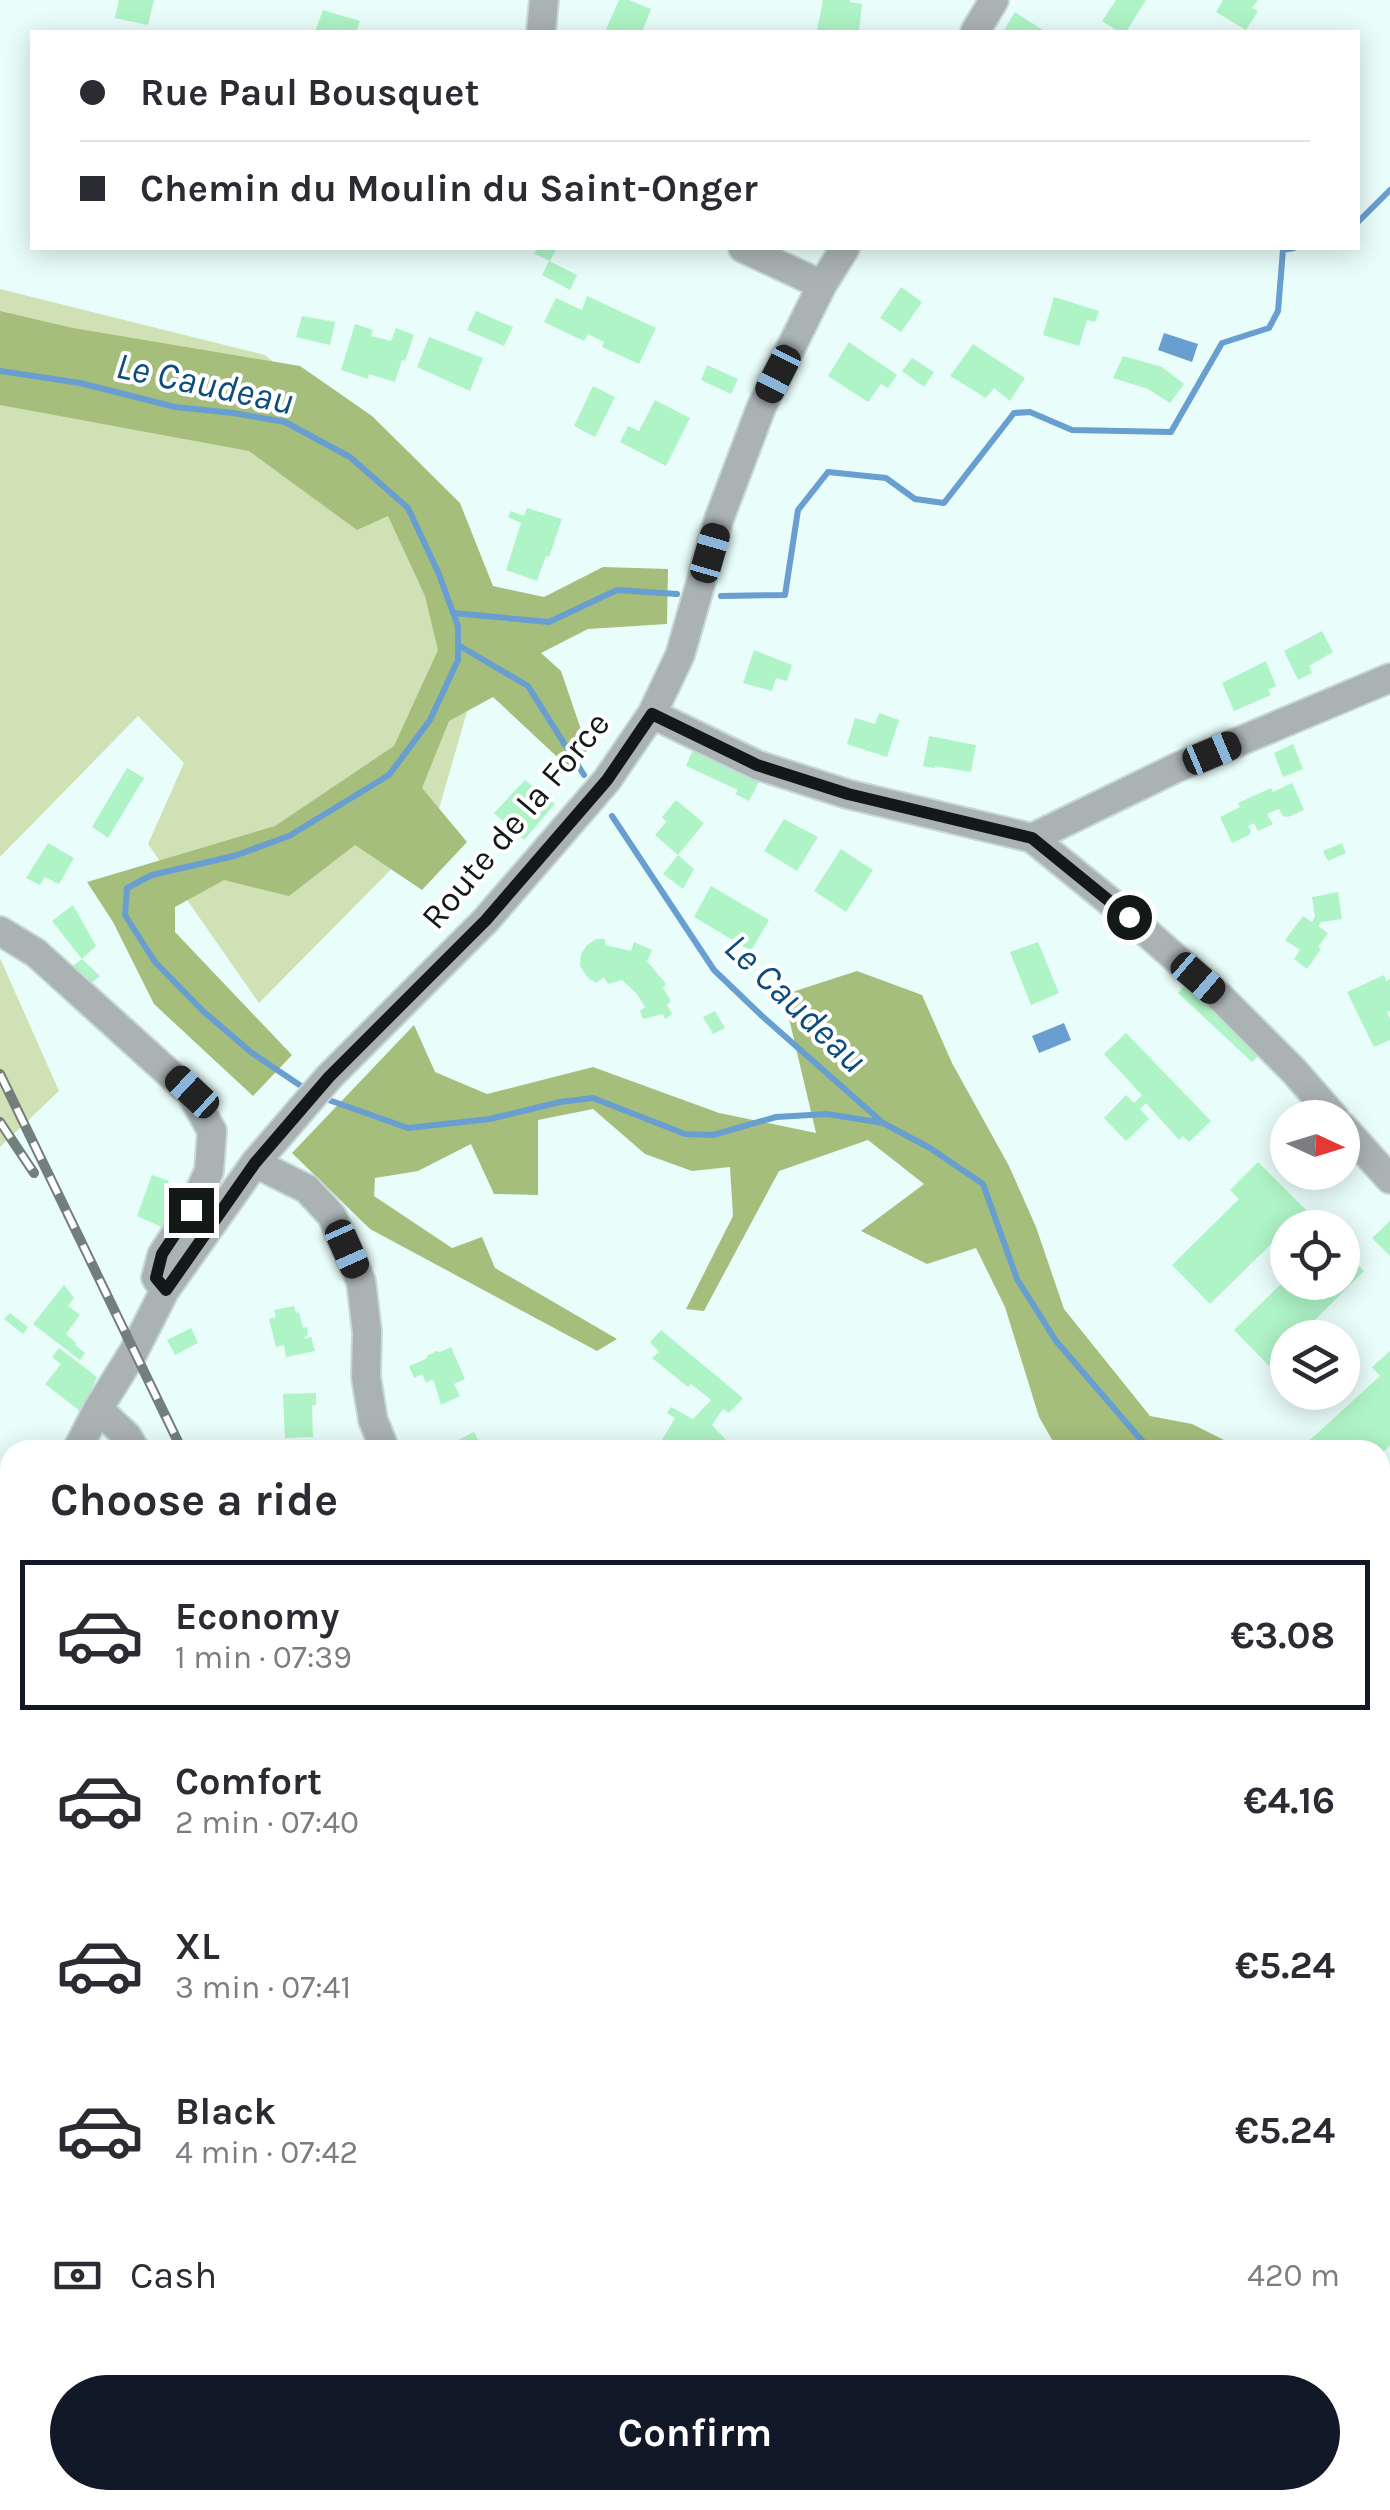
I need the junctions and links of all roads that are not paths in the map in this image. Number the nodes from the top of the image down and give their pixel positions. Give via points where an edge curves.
1 (544, 0) edge
2 (994, 0) edge
3 (540, 30) edge
4 (976, 30) edge
5 (748, 250) edge
6 (844, 250) edge
7 (822, 284) junction
8 (1390, 678) edge
9 (652, 714) junction
10 (1032, 838) junction
11 (0, 930) edge
12 (1319, 1100) edge
13 (1360, 1146) edge
14 (255, 1163) junction
15 (1390, 1180) edge
16 (166, 1290) junction
17 (98, 1408) junction
18 (82, 1440) edge
19 (129, 1440) edge
20 (380, 1440) edge

1 - 3 street
2 - 4 street
5 - 7 street
6 - 7 street, Route de la Force
7 - 9 street, Route de la Force via 760,408 680,654
8 - 10 street via 1176,768
9 - 10 street via 757,765
9 - 14 street, Route de la Force via 607,780 486,920 329,1077
10 - 12 street via 1221,998
11 - 16 street via 36,953 192,1092 212,1131 209,1171 162,1254 156,1278
13 - 15 street
14 - 16 street, Route de la Force
14 - 20 street via 307,1189 332,1216 361,1281 366,1377
16 - 17 street, Route de la Force
17 - 18 street, Route de la Force
17 - 19 street

